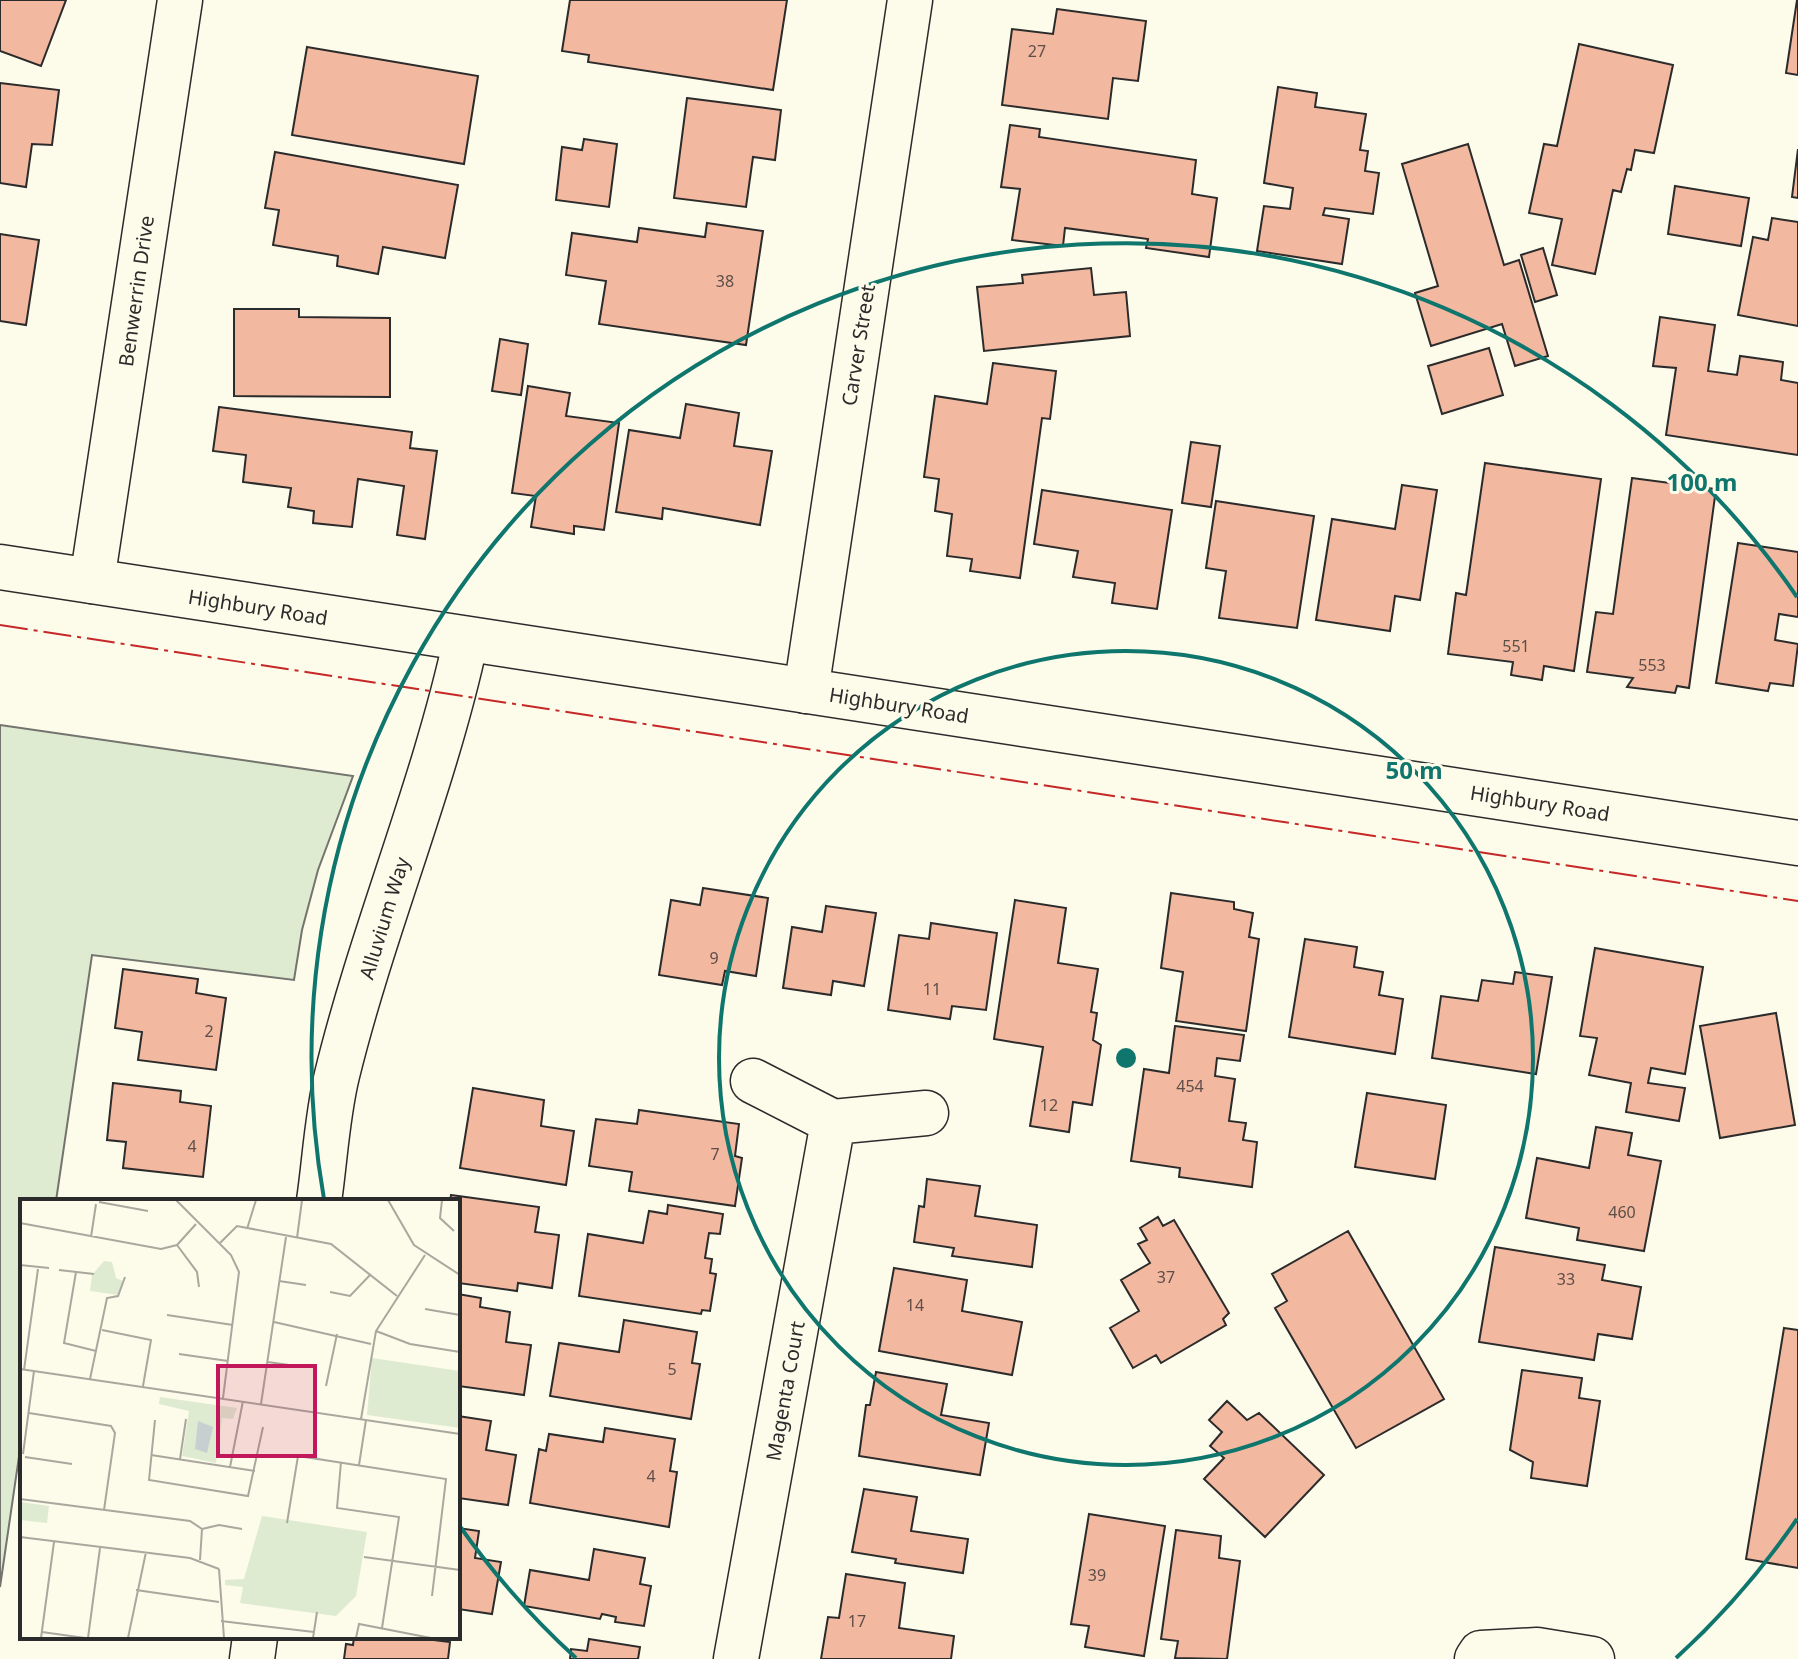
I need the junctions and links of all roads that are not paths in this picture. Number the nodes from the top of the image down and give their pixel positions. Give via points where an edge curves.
1 (180, 0) edge
2 (910, 0) edge
3 (0, 567) edge
4 (92, 581) junction
5 (466, 639) junction
6 (806, 691) junction
7 (1798, 843) edge
8 (753, 1081) dead end
9 (926, 1113) dead end
10 (833, 1122) junction
11 (319, 1199) edge
12 (255, 1639) edge
13 (252, 1659) edge
14 (736, 1659) edge
15 (1477, 1659) edge
16 (1592, 1659) edge

1 - 4 street, Benwerrin Drive
2 - 6 street, Carver Street
3 - 4 street, Highbury Road
4 - 5 street, Highbury Road
5 - 6 street, Highbury Road
5 - 11 street, Alluvium Way via 453,702 337,1077
6 - 7 street, Highbury Road
8 - 10 street
9 - 10 street
10 - 14 street, Magenta Court
12 - 13 street
15 - 16 street via 1481,1653 1537,1650

